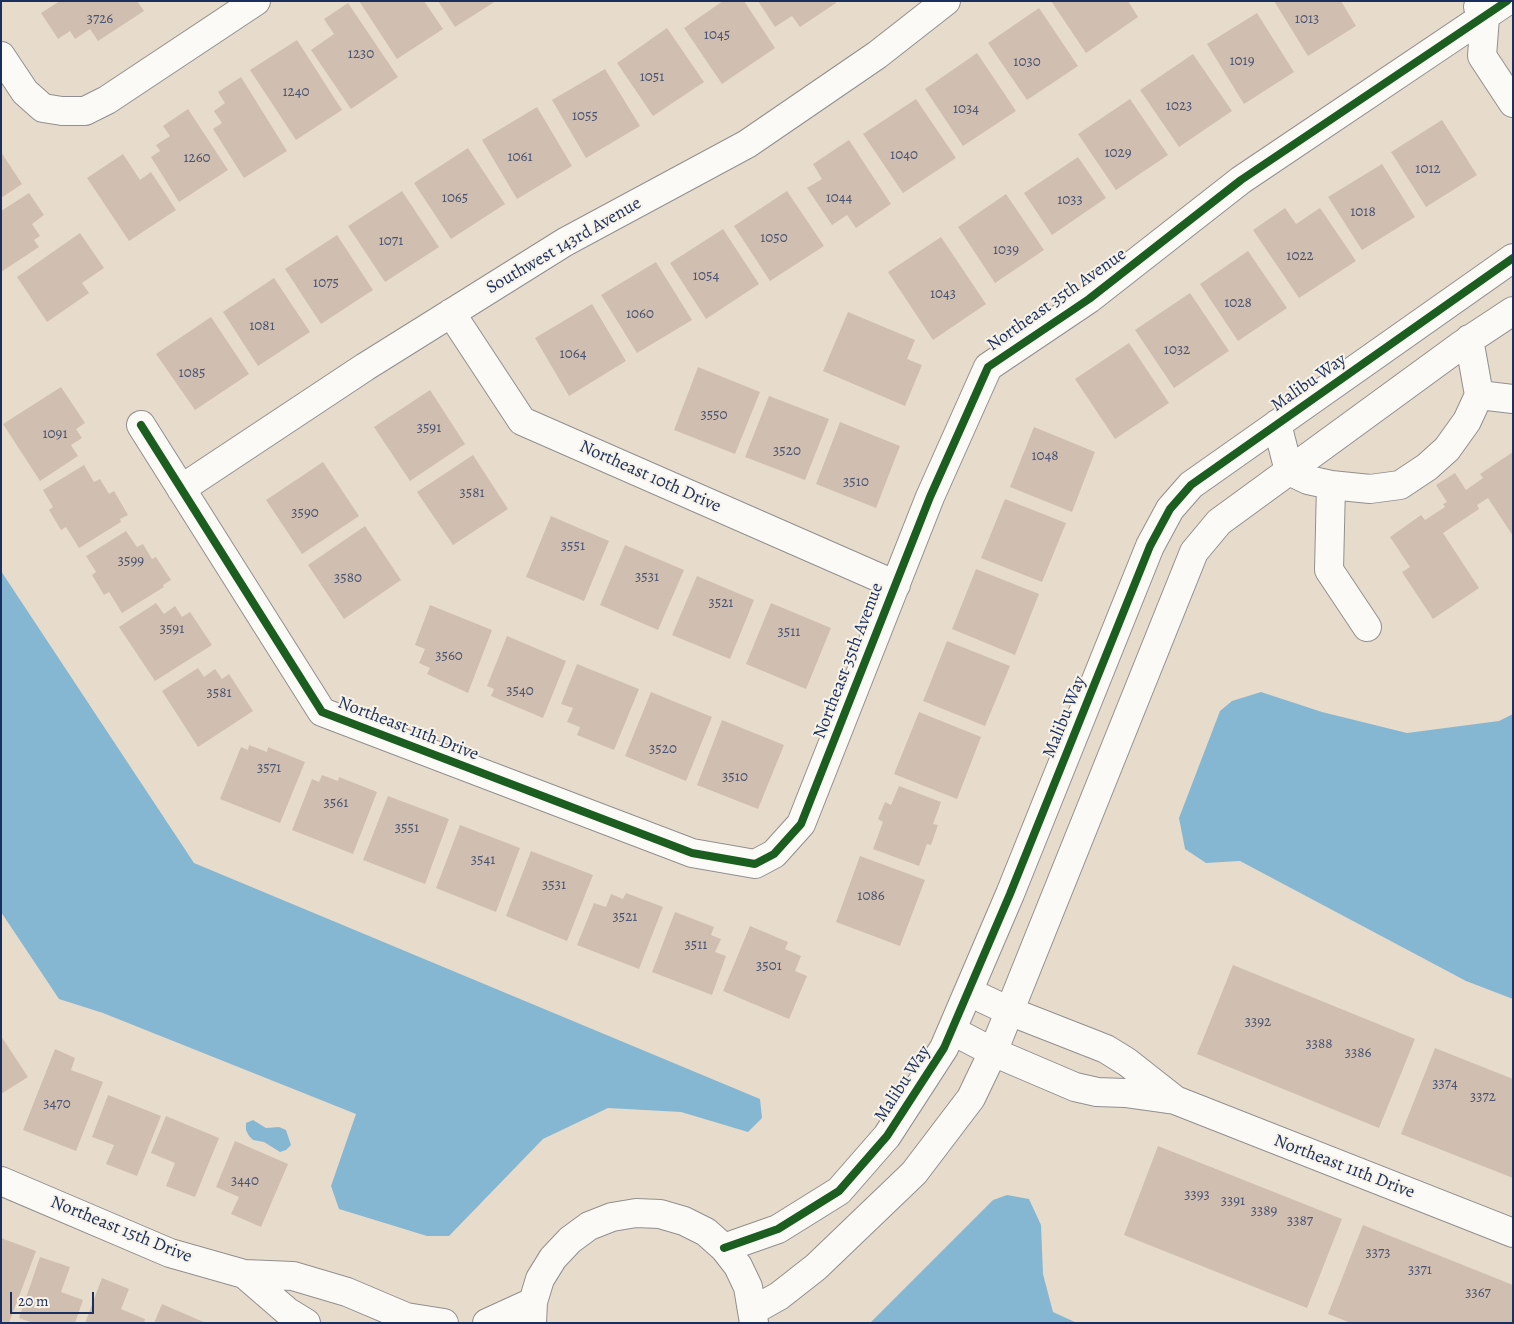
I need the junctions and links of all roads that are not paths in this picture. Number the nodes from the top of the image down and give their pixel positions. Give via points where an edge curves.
1 (256, 1) edge
2 (946, 1) edge
3 (1507, 1) edge
4 (1480, 9) edge
5 (1513, 23) edge
6 (1, 56) edge
7 (1513, 102) edge
8 (1513, 258) edge
9 (1513, 311) edge
10 (451, 313) junction
11 (1470, 339) junction
12 (1479, 395) junction
13 (1513, 400) edge
14 (1277, 424) junction
15 (141, 426) dead end
16 (1289, 471) junction
17 (1331, 485) junction
18 (181, 490) junction
19 (896, 584) junction
20 (1367, 628) dead end
21 (774, 854) joint
22 (969, 992) junction
23 (1009, 1011) junction
24 (953, 1031) junction
25 (993, 1052) junction
26 (1175, 1100) junction
27 (1, 1181) edge
28 (1513, 1233) edge
29 (724, 1248) junction
30 (244, 1274) junction
31 (532, 1312) edge
32 (754, 1316) edge
33 (306, 1323) edge
34 (444, 1323) edge
35 (487, 1323) edge

1 - 6 street via 107,100 85,111 43,108 25,92
2 - 10 street, Southwest 143rd Avenue via 877,55 747,144 565,242
3 - 4 street, Northeast 35th Avenue
4 - 5 street
4 - 7 street via 1482,56
4 - 19 street, Northeast 35th Avenue via 1241,180 1089,299 988,367 930,497
8 - 14 street, Malibu Way
9 - 11 street
10 - 18 street, Southwest 143rd Avenue
10 - 19 street, Northeast 10th Drive via 522,421
11 - 12 street
11 - 16 street
12 - 13 street
12 - 17 street via 1467,421 1447,449 1400,485 1370,489
14 - 16 street
14 - 22 street, Malibu Way via 1191,485 1170,509 1150,546
15 - 18 street, Northeast 11th Drive
16 - 17 street via 1308,480
16 - 23 street via 1219,522 1194,552
17 - 20 street via 1329,570
18 - 21 street, Northeast 11th Drive via 322,712 692,853 755,864
19 - 21 street, Northeast 35th Avenue via 802,824
22 - 23 street, Northeast 11th Drive
22 - 24 street, Malibu Way
23 - 25 street
23 - 26 street, Northeast 11th Drive via 1106,1049
24 - 25 street, Northeast 11th Drive
24 - 29 street, Malibu Way via 887,1136 839,1191 778,1229
25 - 26 street, Northeast 11th Drive via 1075,1087
25 - 32 street via 971,1098 914,1173 816,1267
26 - 28 street, Northeast 11th Drive
27 - 30 street, Northeast 15th Drive via 170,1253
29 - 31 street via 706,1232 660,1214 612,1217 590,1226 553,1258 540,1279
29 - 32 street via 748,1287
30 - 33 street, Northeast 15th Drive via 288,1312
30 - 34 street, Northeast 15th Drive via 293,1276 347,1292 406,1317
31 - 35 street

